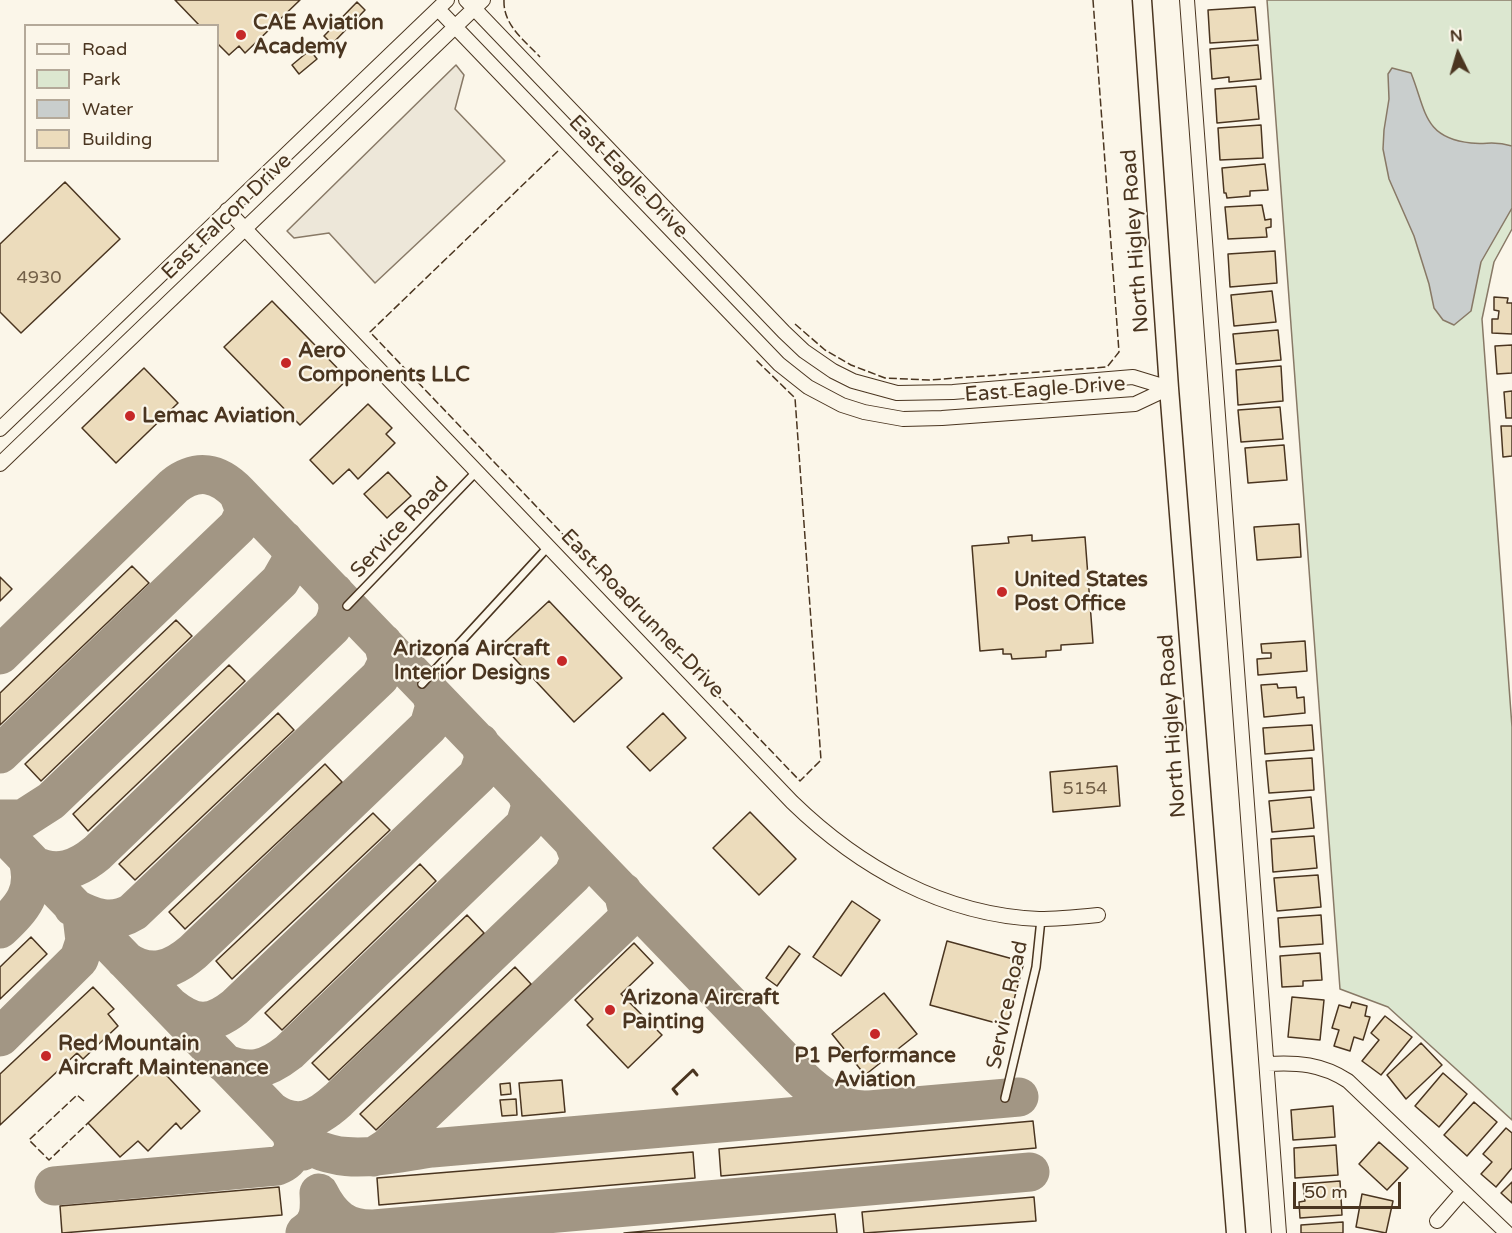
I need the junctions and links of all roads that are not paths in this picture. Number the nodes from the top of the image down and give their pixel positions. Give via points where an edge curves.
1 (1142, 0) edge
2 (1187, 0) edge
3 (474, 3) edge
4 (442, 4) edge
5 (456, 27) junction
6 (644, 185) junction
7 (625, 204) junction
8 (227, 210) junction
9 (244, 229) junction
10 (1169, 388) junction
11 (0, 429) edge
12 (0, 464) edge
13 (477, 472) junction
14 (548, 547) junction
15 (347, 606) dead end
16 (422, 684) dead end
17 (1098, 915) dead end
18 (1041, 919) junction
19 (1267, 1064) junction
20 (1005, 1098) dead end
21 (1463, 1191) junction
22 (1437, 1221) dead end
23 (1236, 1233) edge
24 (1280, 1233) edge
25 (1507, 1233) edge

1 - 10 main road, North Higley Road
2 - 19 street
3 - 5 street, East Falcon Drive
3 - 6 street, East Eagle Drive
4 - 5 street, East Eagle Drive
4 - 8 street, East Falcon Drive
5 - 7 street, East Eagle Drive
5 - 9 street, East Falcon Drive
6 - 7 street
6 - 10 street, East Eagle Drive via 804,351 853,381 897,393 1133,377
7 - 10 street, East Eagle Drive via 779,364 808,387 842,405 886,417 932,419 1135,404
8 - 9 street, East Roadrunner Drive
8 - 11 street, East Falcon Drive
9 - 12 street, East Falcon Drive
9 - 13 street, East Roadrunner Drive
10 - 23 main road, North Higley Road
13 - 14 street, East Roadrunner Drive
13 - 15 lane, Service Road
14 - 16 lane
14 - 18 street, East Roadrunner Drive via 834,842 890,878 919,891 995,914
17 - 18 street, East Roadrunner Drive
18 - 20 lane, Service Road via 1036,968
19 - 21 street via 1306,1064 1339,1075
19 - 24 street
21 - 22 street
21 - 25 street

